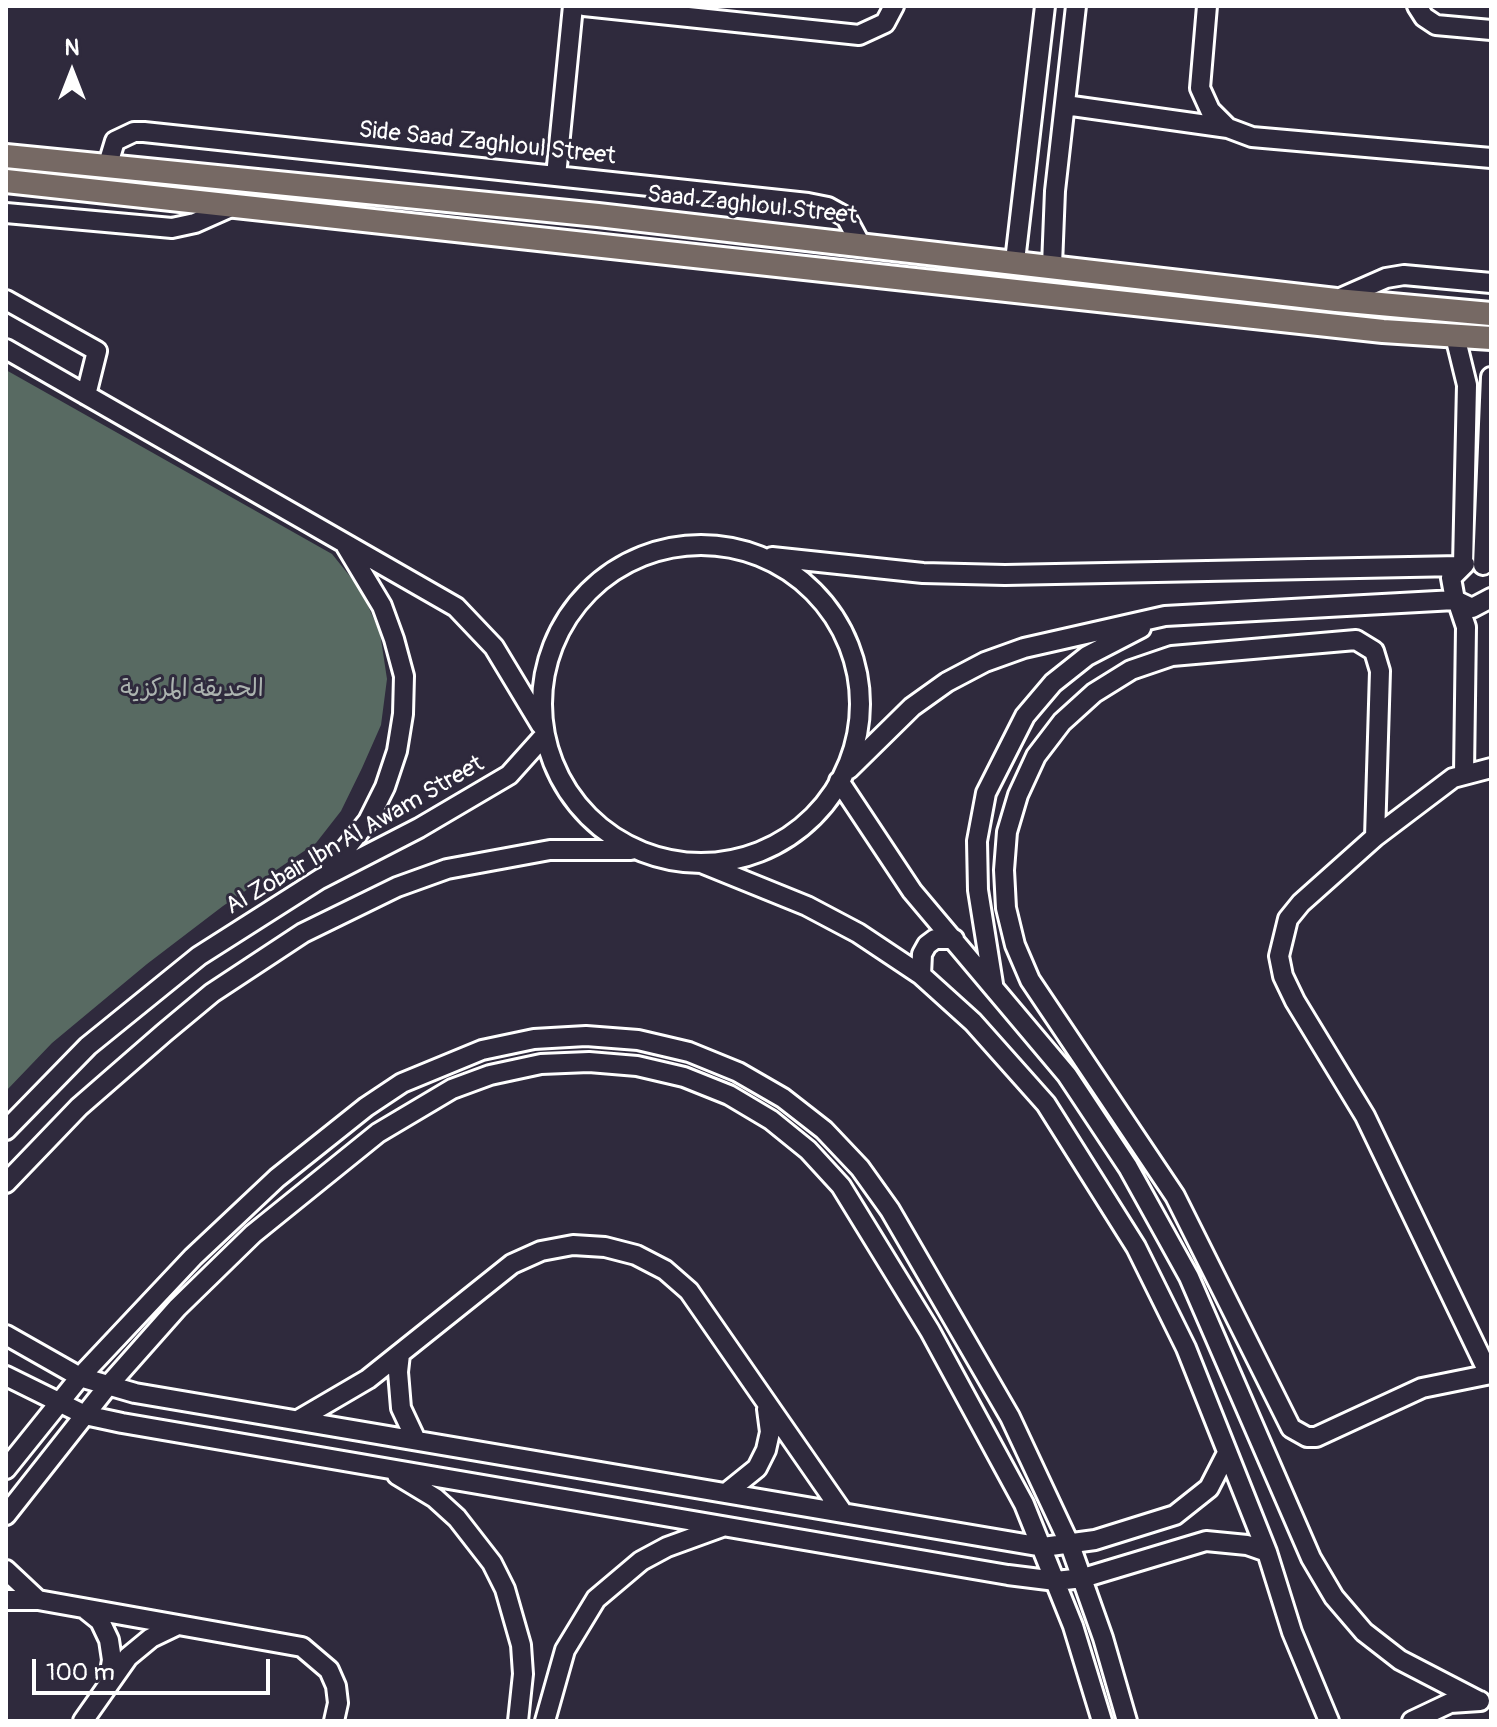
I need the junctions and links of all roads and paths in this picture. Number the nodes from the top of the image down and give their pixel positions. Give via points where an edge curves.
1 (573, 6) edge
2 (584, 6) edge
3 (894, 6) edge
4 (1045, 6) edge
5 (1076, 6) edge
6 (1207, 6) edge
7 (1417, 6) edge
8 (1491, 30) edge
9 (1065, 105) junction
10 (1228, 128) junction
11 (6, 156) edge
12 (1491, 158) edge
13 (108, 164) junction
14 (556, 176) junction
15 (6, 181) edge
16 (1024, 188) junction
17 (1055, 191) junction
18 (231, 207) junction
19 (6, 213) edge
20 (598, 215) junction
21 (595, 243) junction
22 (860, 243) junction
23 (1015, 261) junction
24 (1052, 265) junction
25 (1491, 283) edge
26 (6, 300) edge
27 (1336, 300) junction
28 (1491, 314) edge
29 (1455, 336) junction
30 (1491, 338) edge
31 (6, 349) edge
32 (1490, 382) edge
33 (1467, 385) junction
34 (86, 395) junction
35 (344, 543) junction
36 (762, 556) junction
37 (1462, 566) junction
38 (1488, 568) edge
39 (1456, 601) junction
40 (1485, 605) edge
41 (1165, 616) junction
42 (1466, 627) junction
43 (544, 733) junction
44 (1491, 768) edge
45 (1464, 773) junction
46 (842, 778) junction
47 (1375, 837) junction
48 (641, 851) junction
49 (701, 863) junction
50 (320, 879) junction
51 (954, 939) junction
52 (921, 975) junction
53 (993, 987) junction
54 (482, 1050) junction
55 (490, 1075) junction
56 (6, 1130) edge
57 (6, 1183) edge
58 (890, 1210) junction
59 (868, 1226) junction
60 (6, 1335) edge
61 (400, 1354) junction
62 (1490, 1374) edge
63 (6, 1376) edge
64 (80, 1377) junction
65 (107, 1387) junction
66 (58, 1403) junction
67 (767, 1406) junction
68 (85, 1415) junction
69 (298, 1420) junction
70 (416, 1440) junction
71 (1227, 1453) junction
72 (384, 1468) junction
73 (6, 1469) edge
74 (640, 1479) junction
75 (726, 1493) junction
76 (634, 1511) junction
77 (843, 1513) junction
78 (6, 1515) edge
79 (724, 1527) junction
80 (1070, 1545) junction
81 (1043, 1547) junction
82 (1267, 1552) junction
83 (6, 1570) edge
84 (1083, 1578) junction
85 (1056, 1581) junction
86 (6, 1600) edge
87 (38, 1600) junction
88 (84, 1608) junction
89 (178, 1625) junction
90 (108, 1681) junction
91 (1485, 1702) edge
92 (1101, 1720) edge
93 (83, 1721) edge
94 (334, 1721) edge
95 (518, 1721) edge
96 (545, 1721) edge
97 (1127, 1721) edge
98 (1329, 1721) edge
99 (1412, 1721) edge

1 - 14 street
2 - 3 street via 859,35 885,23
4 - 16 street
5 - 9 street
6 - 10 street via 1200,88 1210,110
7 - 8 street via 1436,25
9 - 10 street
9 - 17 street
10 - 12 street via 1252,137
11 - 13 main road, Saad Zaghloul Street
13 - 14 street, Side Saad Zaghloul Street via 115,141 144,132
13 - 20 main road, Saad Zaghloul Street
14 - 22 street, Side Saad Zaghloul Street via 828,207 846,217
15 - 18 main road
16 - 17 street
16 - 23 street
17 - 24 street
18 - 19 street via 172,228
18 - 21 main road
20 - 21 main road
20 - 22 main road, Saad Zaghloul Street
21 - 29 main road
22 - 23 main road, Saad Zaghloul Street
23 - 24 main road, Saad Zaghloul Street
24 - 27 main road, Saad Zaghloul Street
25 - 27 street via 1404,275
26 - 34 street via 97,351
27 - 28 main road, Saad Zaghloul Street
29 - 30 main road
29 - 33 street
31 - 34 street
32 - 33 street
32 - 38 street
33 - 37 street
34 - 35 street
35 - 43 street via 433,592 476,626
35 - 50 street via 382,606 394,639 404,676 403,714 397,751 368,821
36 - 37 street via 923,573 1005,575
36 - 43 street via 732,548 675,547 621,566 598,582 578,602 550,651 543,679
36 - 46 street via 813,591 848,642 861,702 858,733
37 - 38 street
37 - 39 street via 1450,586
39 - 40 street
39 - 41 street
39 - 42 street
40 - 42 street
41 - 46 street via 985,662 912,707
41 - 53 street via 1087,656 1053,683 1025,716 992,780 977,841 978,890
42 - 45 street
43 - 48 street via 563,784 578,806
43 - 50 street, Al Zobair Ibn Al Awam Street via 509,775
44 - 45 street
45 - 47 street via 1415,803
46 - 49 street via 800,828 770,847 736,859
46 - 51 street via 886,856
47 - 62 street via 1288,919 1279,956 1283,976 1365,1116
47 - 62 street via 1380,671 1374,651 1356,640 1172,656 1131,670 1094,693 1036,756 1007,832 1006,908 1030,980 1175,1196 1291,1428 1316,1437 1422,1388
48 - 49 street
48 - 57 street via 563,849 498,857 397,887 315,927 212,993 79,1107
49 - 52 street via 807,906
50 - 56 street, Al Zobair Ibn Al Awam Street via 142,999
51 - 52 street via 935,939 927,945
51 - 53 street
52 - 71 street via 998,1048 1078,1150 1162,1297
53 - 91 street via 1067,1075 1156,1215 1218,1340 1311,1558 1334,1597 1364,1632 1400,1660
54 - 55 street
54 - 58 street via 586,1036 638,1040 689,1052 783,1098 824,1130
54 - 64 street via 402,1083 329,1135 193,1257
55 - 59 street via 541,1064 637,1066 729,1095 808,1150
55 - 65 street via 413,1110 293,1199 214,1270
58 - 59 street
58 - 80 street via 1010,1417
59 - 81 street via 984,1426
60 - 64 street
61 - 67 street via 512,1264 573,1245 605,1247 646,1260 689,1291
61 - 69 street
61 - 70 street via 401,1408
63 - 66 street
64 - 65 street
64 - 66 street
65 - 68 street
65 - 69 street
66 - 68 street
66 - 73 street
67 - 75 street via 766,1450 757,1468
67 - 77 street
68 - 72 street
68 - 78 street
69 - 70 street
70 - 74 street
71 - 80 street via 1209,1488 1175,1515
71 - 82 street
72 - 76 street
72 - 95 street via 435,1498 492,1563 521,1645
74 - 75 street
74 - 76 street
75 - 77 street
76 - 79 street
77 - 81 street
79 - 85 street
79 - 96 street via 641,1561 596,1599 565,1650
80 - 81 street
80 - 84 street
81 - 85 street
82 - 84 street via 1206,1541
82 - 98 street via 1292,1632
83 - 87 street
84 - 85 street
84 - 97 street
85 - 92 street
86 - 87 street
87 - 88 street
88 - 89 street
88 - 90 street via 100,1621 109,1640
89 - 90 street via 151,1638
89 - 94 street via 302,1647 317,1656 336,1686
90 - 93 street
91 - 99 street via 1450,1703

